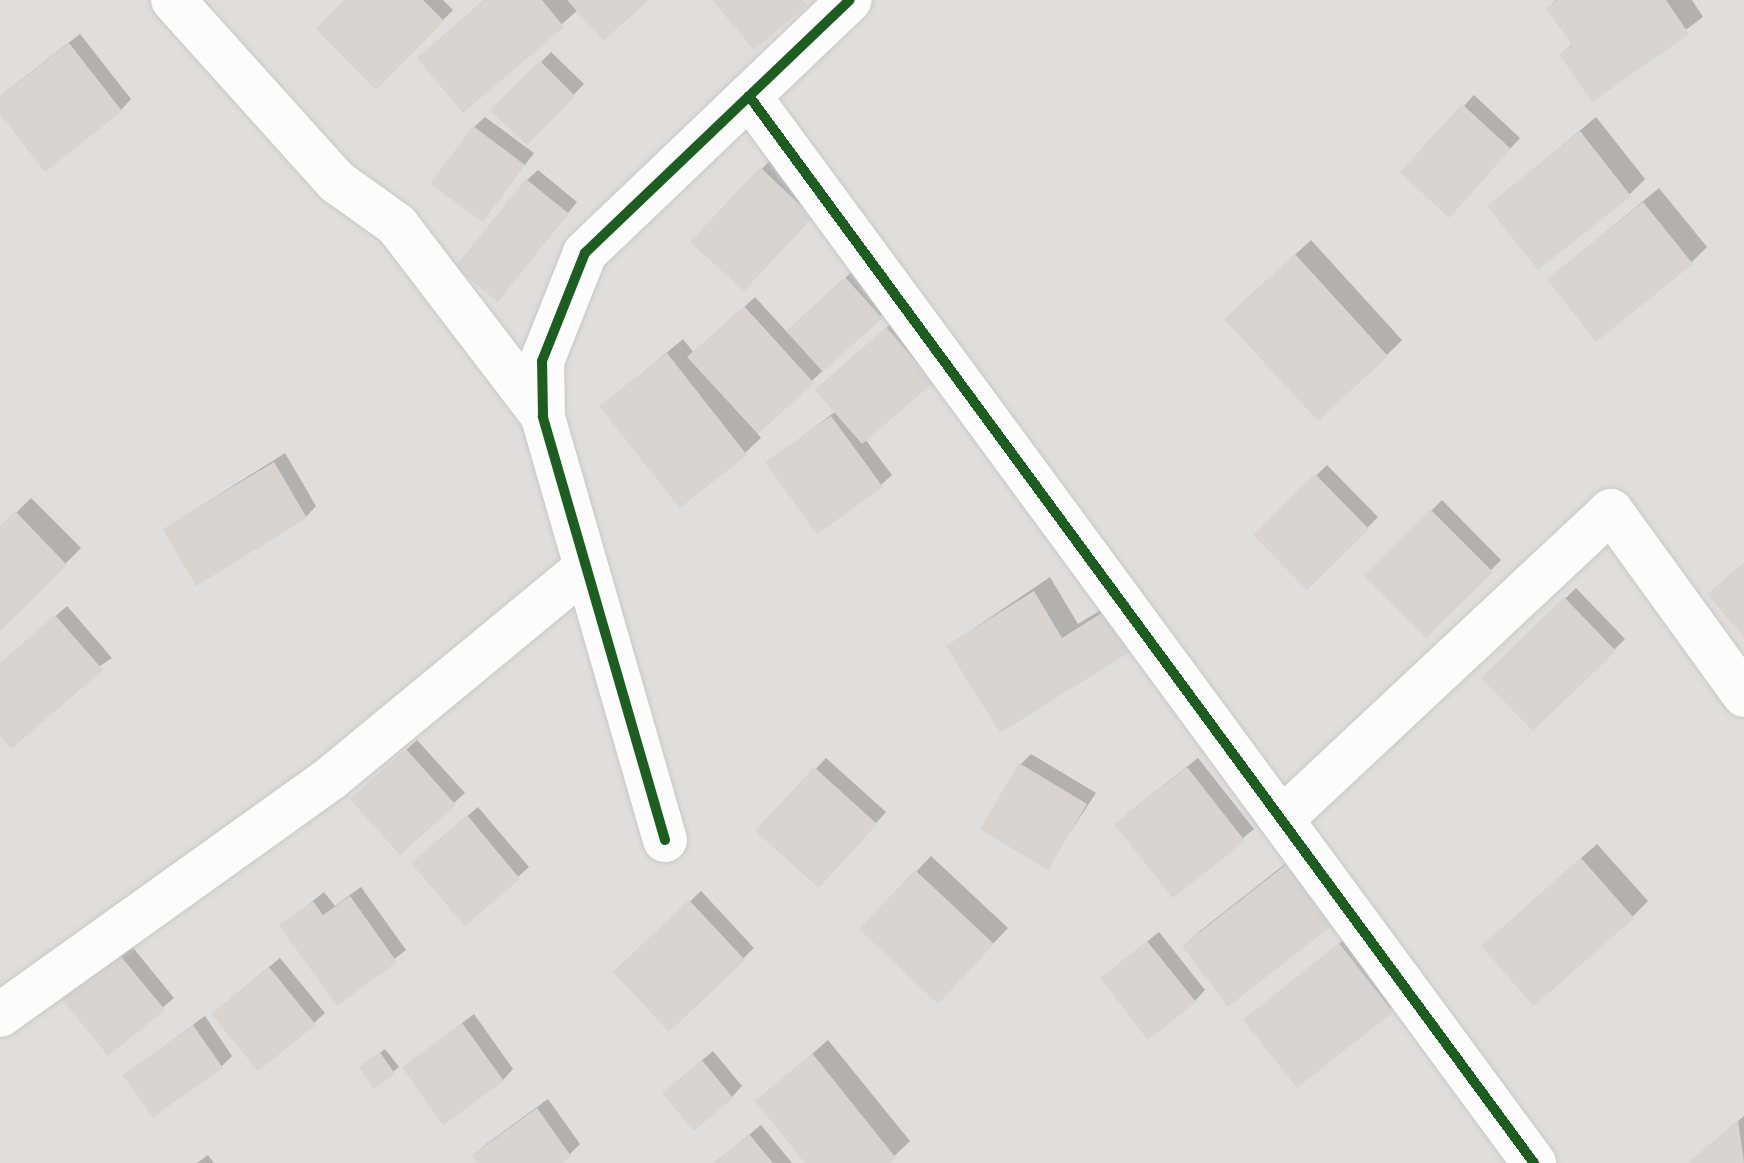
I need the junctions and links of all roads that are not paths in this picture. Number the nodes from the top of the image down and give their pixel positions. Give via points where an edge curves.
1 (173, 0) edge
2 (850, 0) edge
3 (749, 96) junction
4 (543, 416) junction
5 (586, 568) junction
6 (1744, 695) edge
7 (1285, 816) junction
8 (665, 840) dead end
9 (0, 1015) edge
10 (1534, 1163) edge

1 - 4 street via 337,182 397,225
2 - 3 street
3 - 4 street via 585,253 542,361
3 - 7 street via 945,355 1082,552
4 - 5 street
5 - 8 street
5 - 9 street via 331,778
6 - 7 street via 1611,511
7 - 10 street

